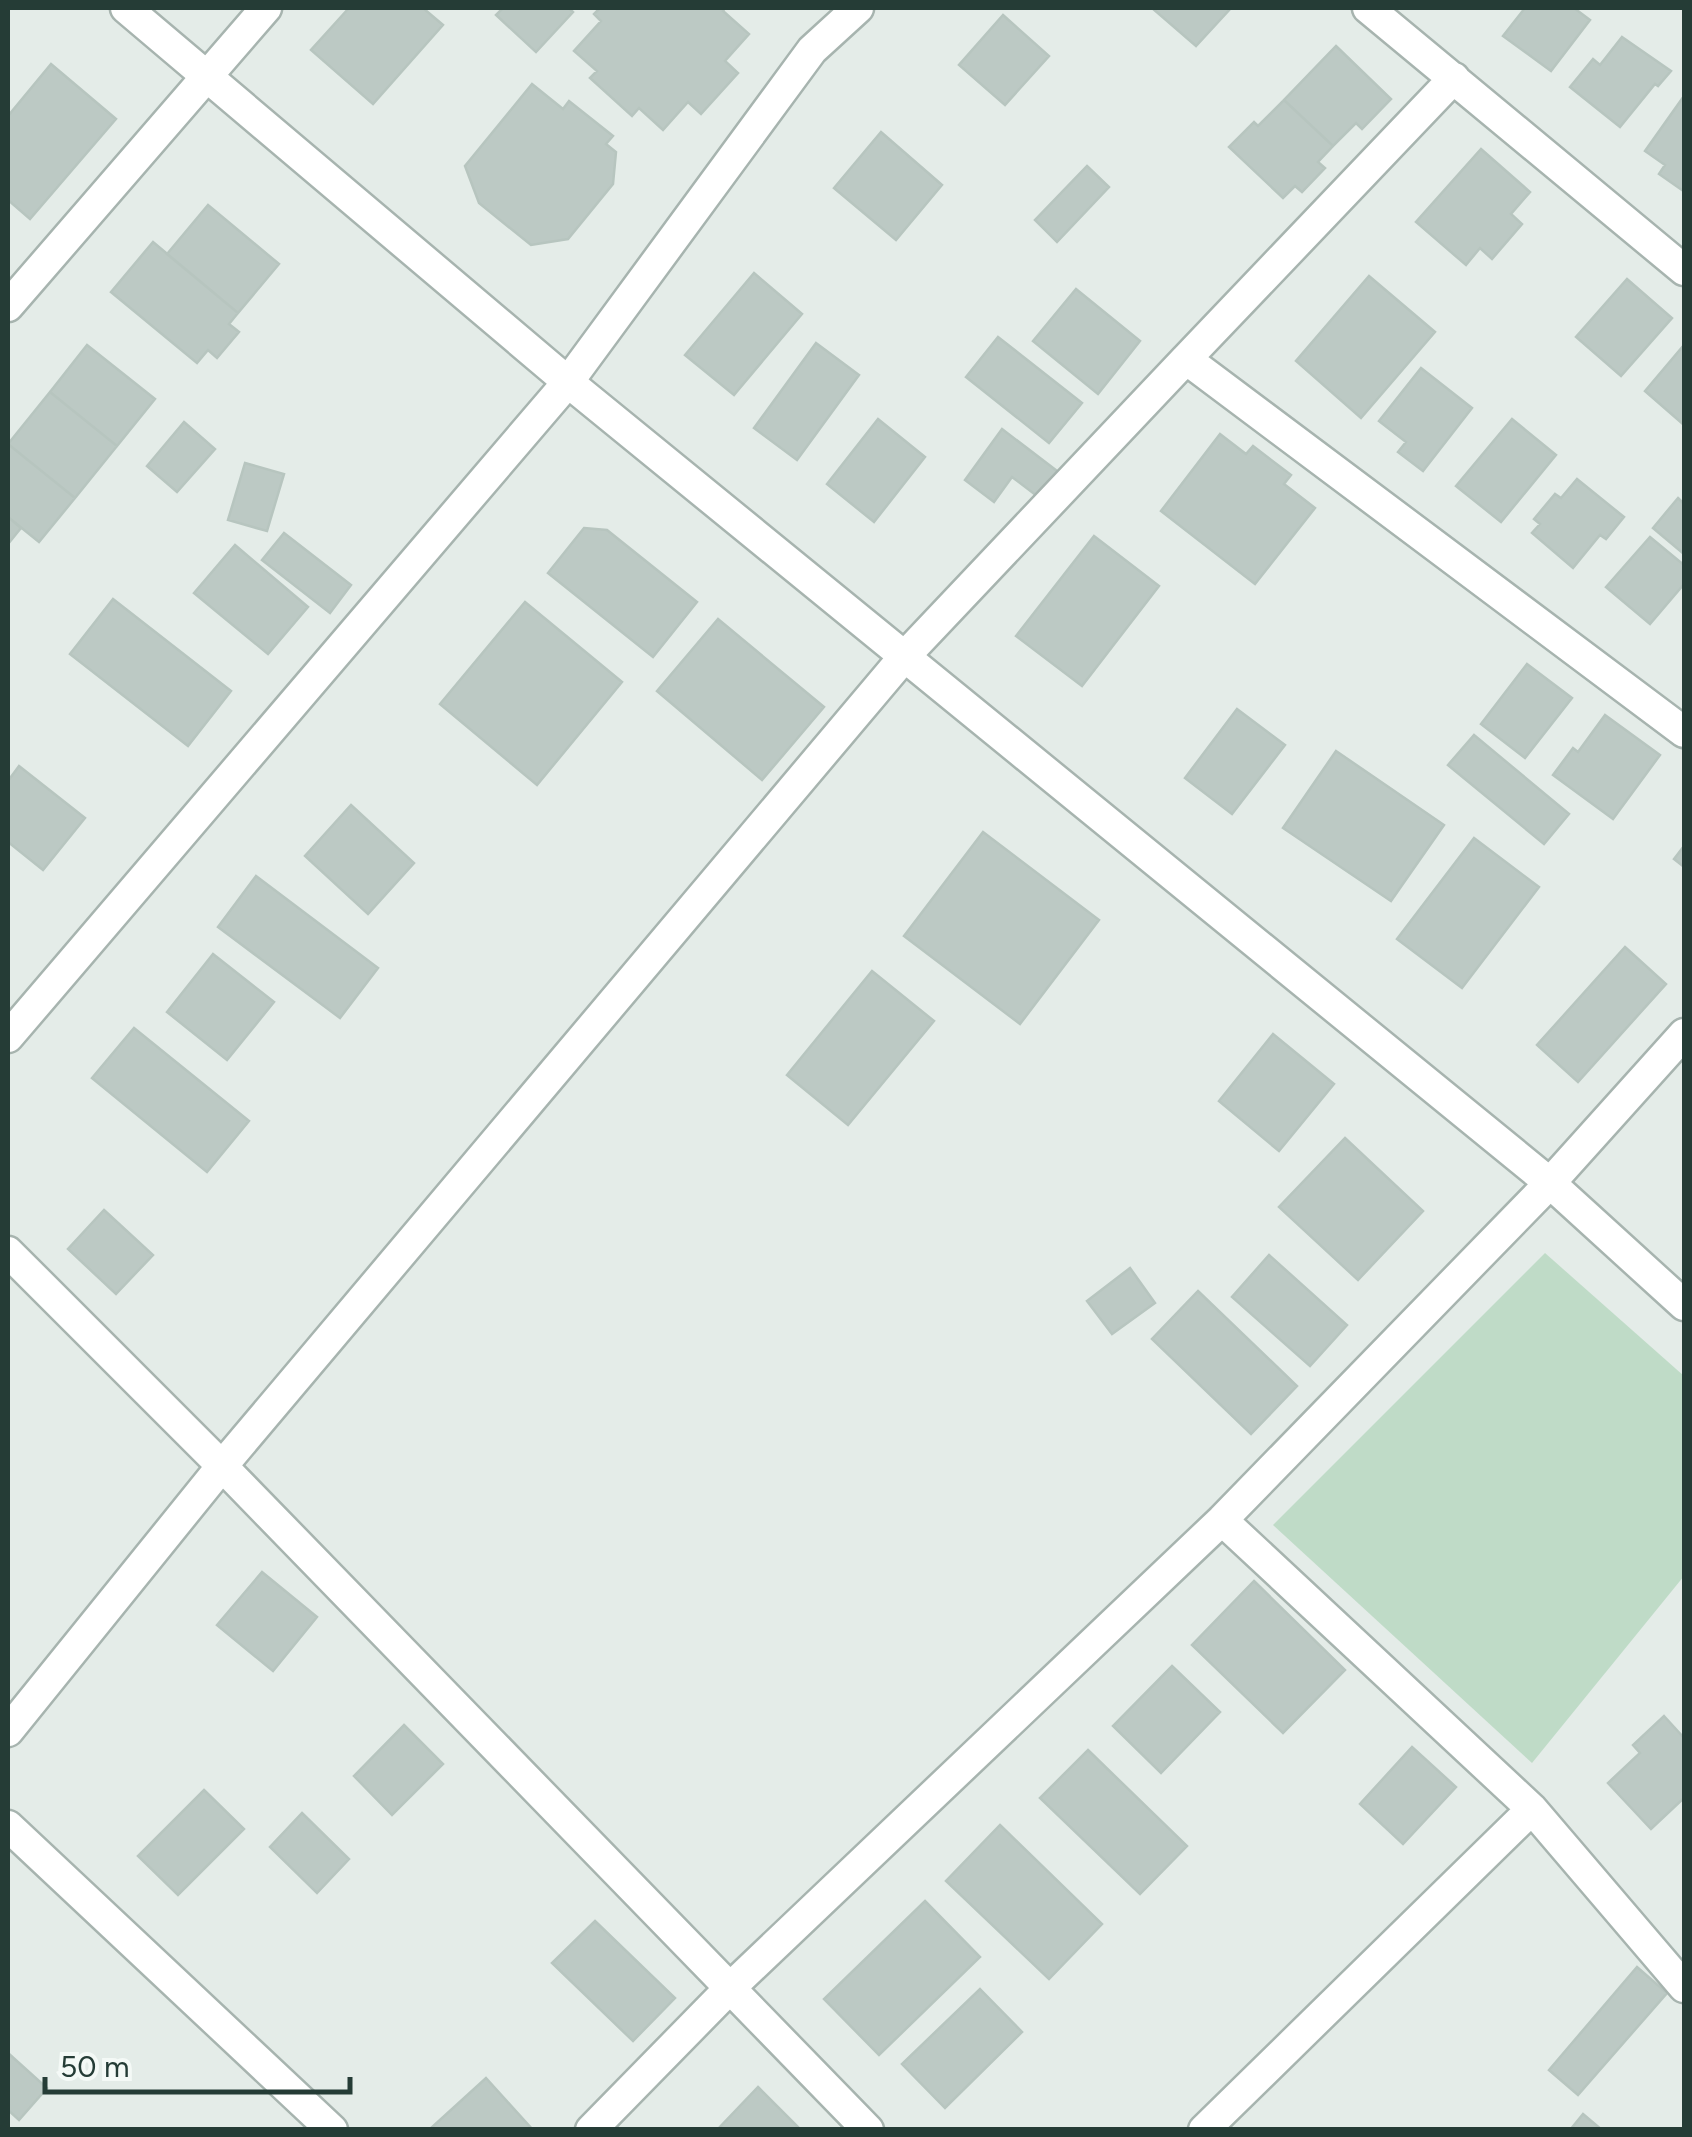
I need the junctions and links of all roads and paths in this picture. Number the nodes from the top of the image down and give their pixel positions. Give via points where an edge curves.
1 (126, 8) edge
2 (266, 8) edge
3 (858, 8) edge
4 (1368, 8) edge
5 (209, 77) junction
6 (1454, 78) junction
7 (1684, 270) edge
8 (8, 306) edge
9 (1186, 359) junction
10 (568, 382) junction
11 (904, 657) junction
12 (1684, 732) edge
13 (1684, 1034) edge
14 (8, 1036) edge
15 (1550, 1184) junction
16 (8, 1252) edge
17 (1684, 1305) edge
18 (222, 1466) junction
19 (1222, 1520) junction
20 (8, 1731) edge
21 (1532, 1809) junction
22 (8, 1826) edge
23 (1684, 1987) edge
24 (730, 1988) junction
25 (332, 2130) edge
26 (591, 2130) edge
27 (868, 2130) edge
28 (1204, 2130) edge

1 - 5 street
2 - 5 street
3 - 10 street via 812,50
4 - 6 street
5 - 8 street
5 - 10 street
6 - 7 street
6 - 9 street
9 - 11 street
9 - 12 street
10 - 11 street
10 - 14 street
11 - 15 street
11 - 18 street
13 - 15 street
15 - 17 street
15 - 19 street
16 - 18 street
18 - 20 street
18 - 24 street
19 - 21 street
19 - 24 street
21 - 23 street
21 - 28 street
22 - 25 street
24 - 26 street
24 - 27 street

